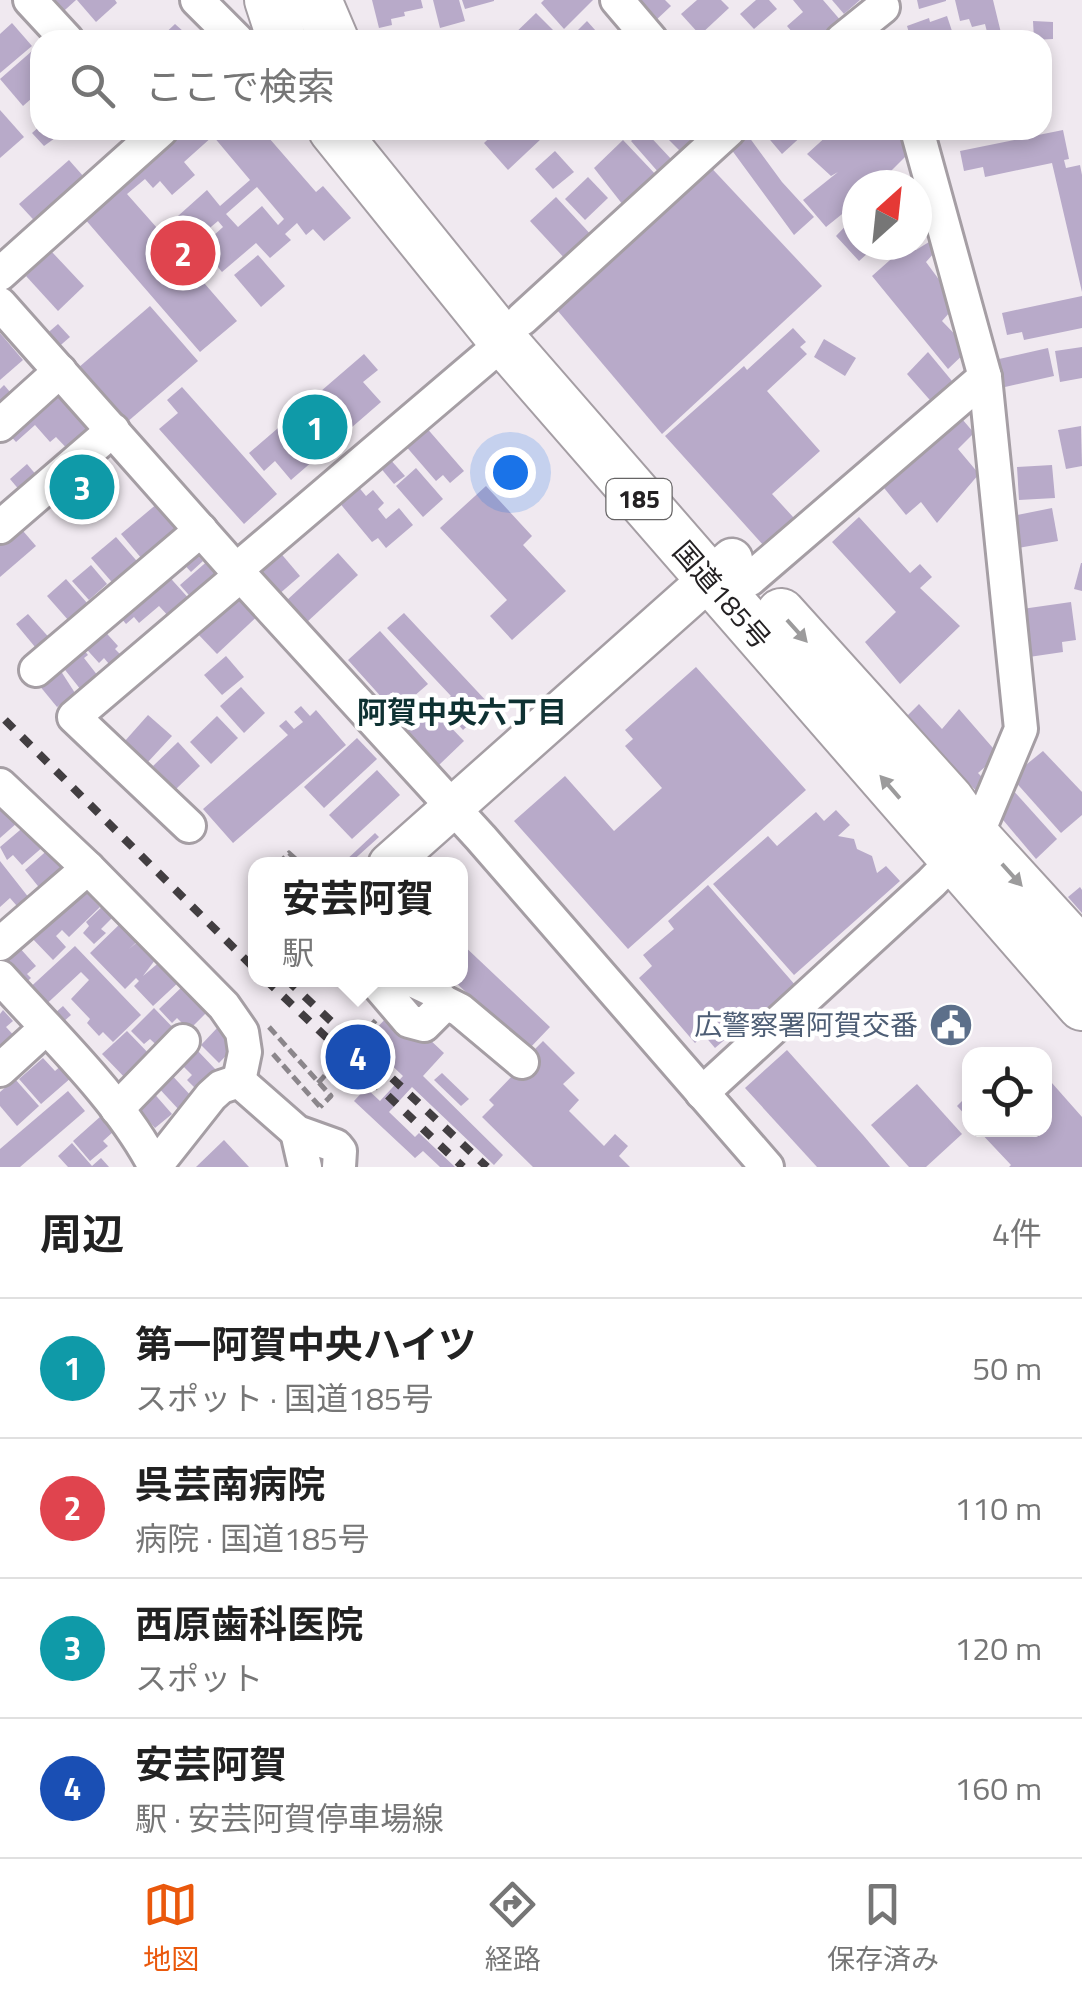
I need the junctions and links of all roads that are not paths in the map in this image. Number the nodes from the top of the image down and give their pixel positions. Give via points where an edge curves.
1 (30, 0) edge
2 (197, 0) edge
3 (317, 0) edge
4 (617, 0) edge
5 (882, 4) edge
6 (58, 30) edge
7 (266, 30) edge
8 (330, 30) edge
9 (643, 30) edge
10 (853, 30) edge
11 (889, 30) edge
12 (147, 140) edge
13 (341, 140) edge
14 (379, 140) edge
15 (718, 140) edge
16 (920, 140) edge
17 (0, 274) edge
18 (0, 304) edge
19 (513, 330) junction
20 (60, 371) junction
21 (986, 377) junction
22 (0, 425) edge
23 (113, 430) junction
24 (0, 527) edge
25 (201, 530) junction
26 (239, 572) junction
27 (730, 573) junction
28 (36, 670) dead end
29 (0, 785) edge
30 (451, 806) junction
31 (189, 826) dead end
32 (966, 848) junction
33 (396, 857) edge
34 (88, 868) junction
35 (0, 944) edge
36 (1082, 953) edge
37 (0, 977) edge
38 (380, 987) edge
39 (427, 987) edge
40 (442, 1001) junction
41 (1082, 1006) edge
42 (46, 1028) junction
43 (183, 1042) dead end
44 (522, 1062) dead end
45 (0, 1070) edge
46 (238, 1081) junction
47 (702, 1093) junction
48 (117, 1110) junction
49 (296, 1132) junction
50 (155, 1167) edge
51 (306, 1167) edge
52 (339, 1167) edge
53 (766, 1167) edge

1 - 6 street
2 - 7 street
3 - 8 highway
4 - 9 street
5 - 10 street
5 - 11 street
12 - 17 street
13 - 19 highway, 国道185号 / 185
14 - 19 highway, 国道185号 / 185
15 - 19 street
16 - 21 street
18 - 20 street
19 - 26 street
19 - 27 highway, 国道185号 / 185
20 - 22 street
20 - 23 street
21 - 27 street
21 - 32 street via 1021,729
23 - 24 street
23 - 25 street
25 - 26 street
25 - 28 street
26 - 30 street
26 - 31 street via 74,717
27 - 30 main road
27 - 32 highway, 国道185号 / 185
29 - 34 street
30 - 33 main road
30 - 47 street
32 -> 36 highway, 国道185号 / 185
32 - 41 highway, 国道185号 / 185
32 - 47 street
34 - 35 street
34 - 46 street via 224,1006 242,1032 246,1052
37 - 42 street
38 - 40 street via 416,1025 432,1020
39 - 40 street
40 - 44 street
42 - 45 street
42 - 48 street
43 - 48 street
46 - 49 street
46 - 50 street via 210,1096
47 - 53 street
48 - 50 street
49 - 51 street
49 - 52 street via 336,1146

